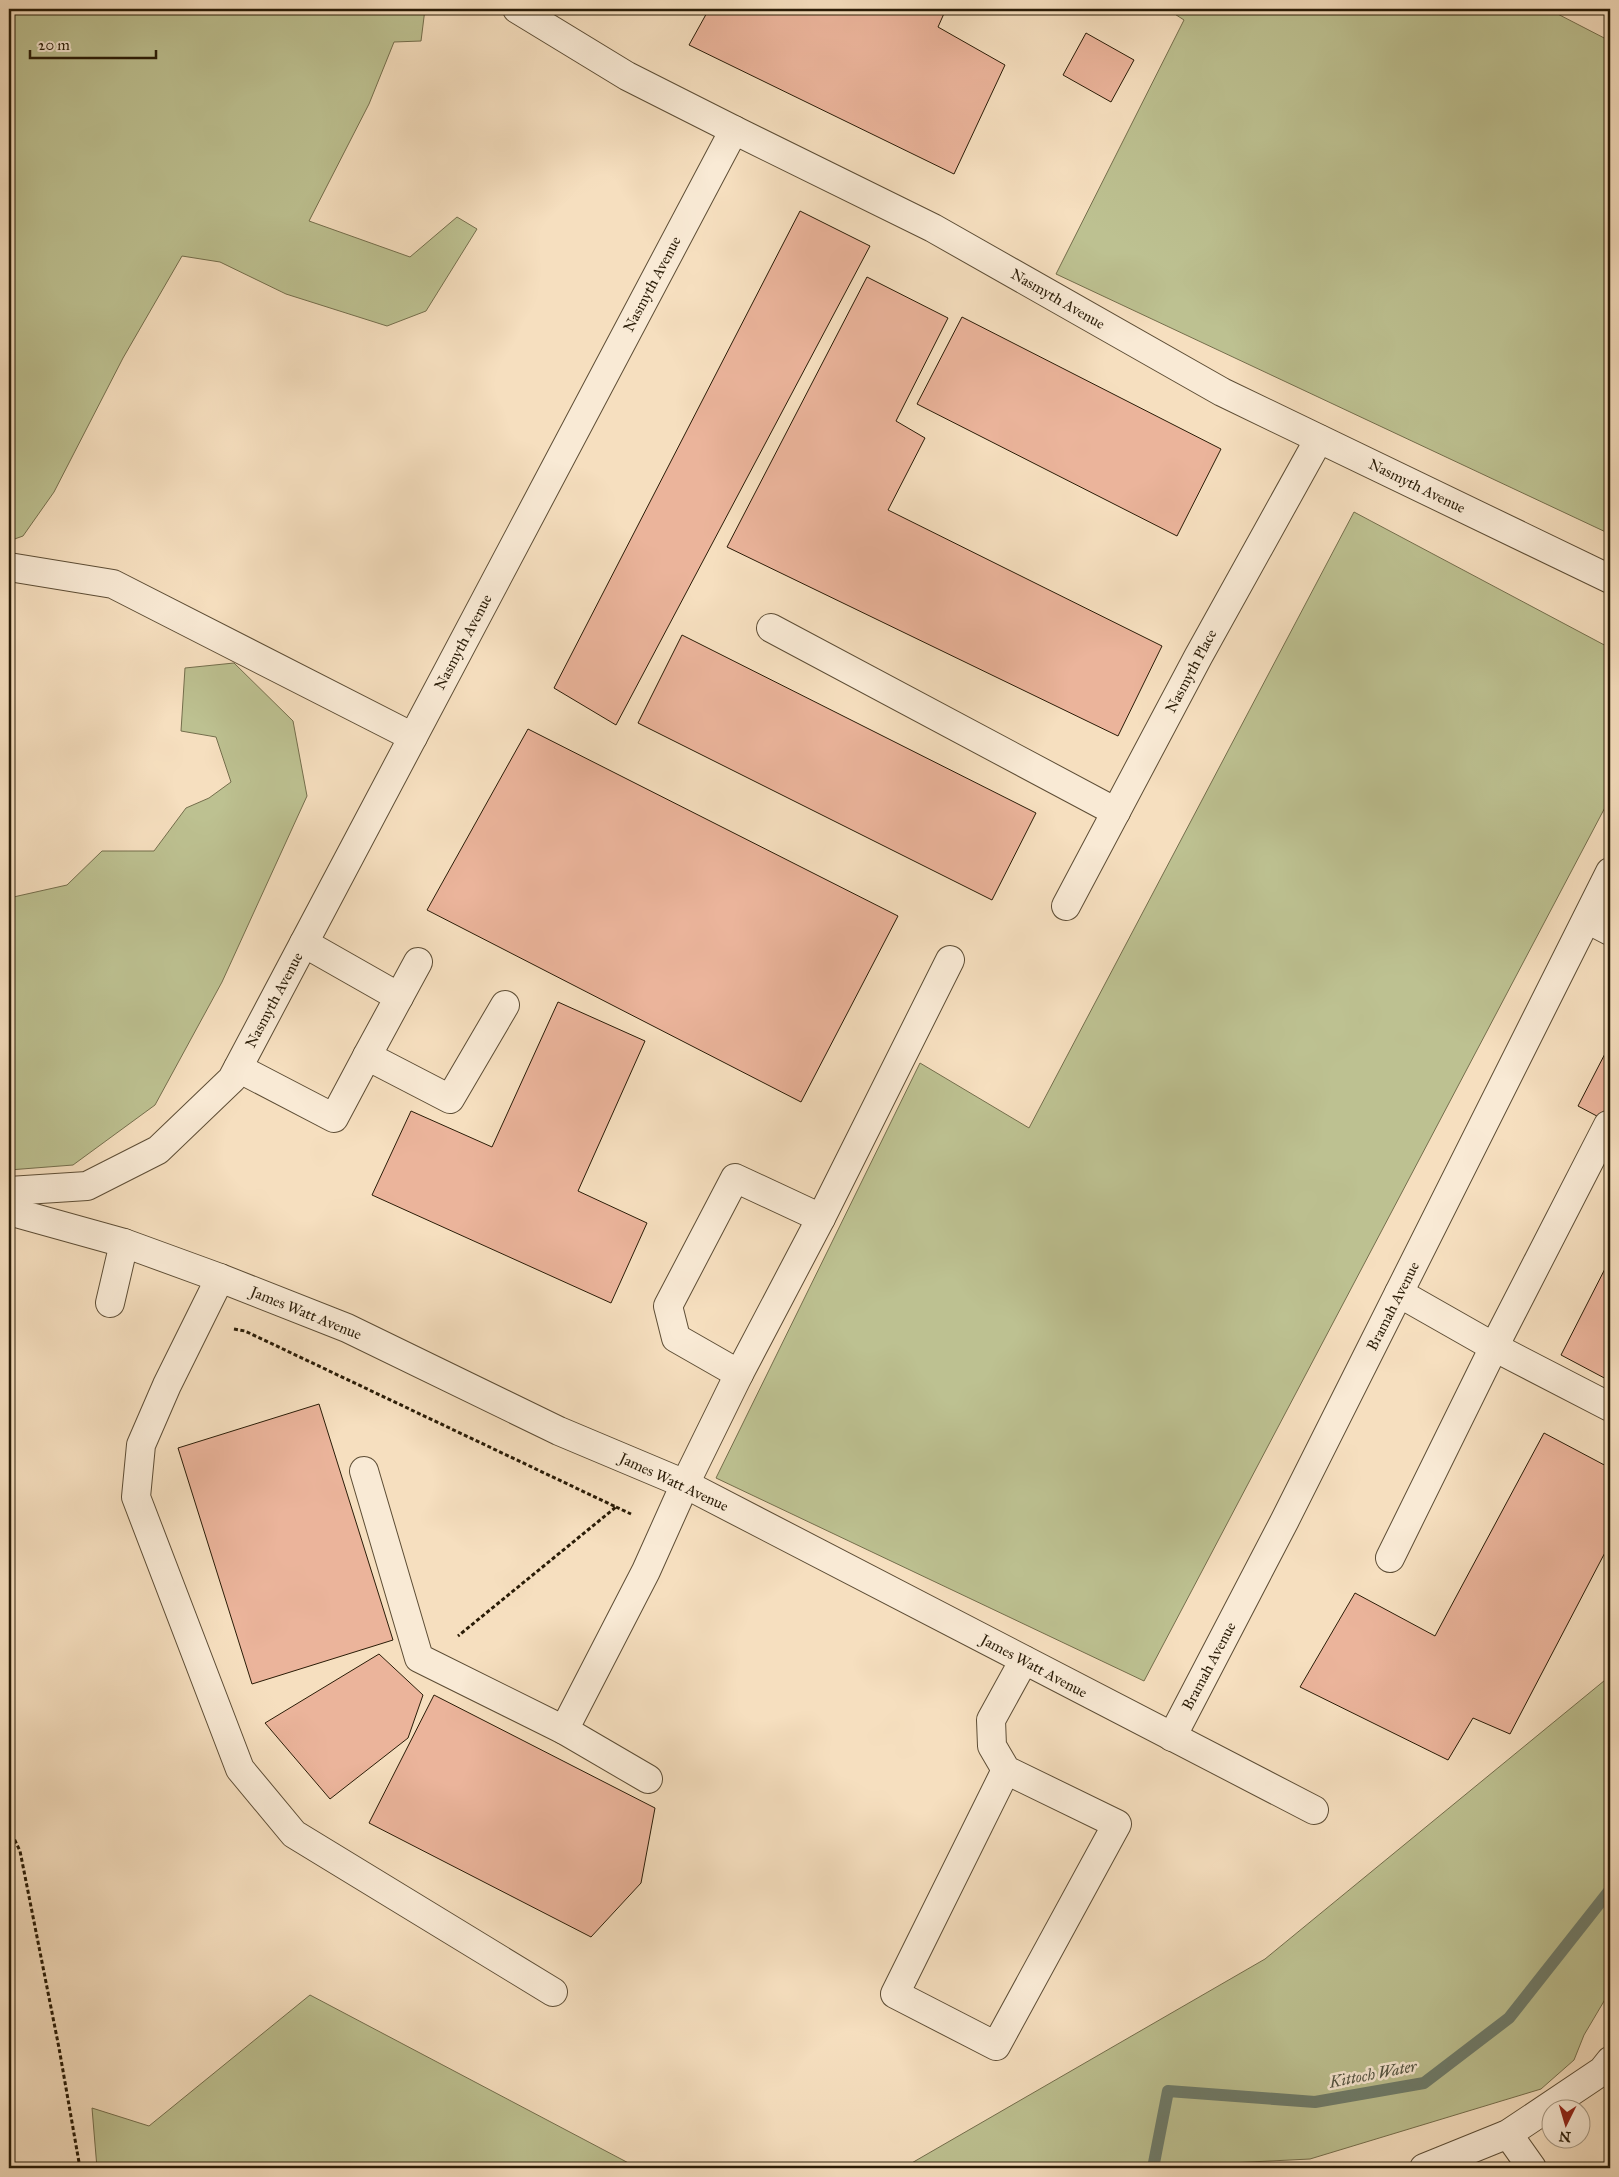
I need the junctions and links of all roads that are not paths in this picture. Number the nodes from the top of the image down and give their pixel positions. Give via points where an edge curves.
1 (517, 9) edge
2 (734, 130) junction
3 (1319, 439) junction
4 (9, 567) edge
5 (1610, 579) edge
6 (771, 628) dead end
7 (413, 737) junction
8 (1116, 812) junction
9 (1610, 872) edge
10 (1066, 906) dead end
11 (1599, 925) edge
12 (304, 943) junction
13 (950, 960) dead end
14 (418, 962) dead end
15 (399, 998) junction
16 (505, 1005) dead end
17 (367, 1056) junction
18 (238, 1068) junction
19 (1608, 1125) dead end
20 (9, 1191) edge
21 (9, 1211) edge
22 (822, 1218) junction
23 (124, 1243) junction
24 (220, 1278) junction
25 (1399, 1293) junction
26 (110, 1303) dead end
27 (1494, 1347) junction
28 (739, 1374) junction
29 (1610, 1407) edge
30 (364, 1471) dead end
31 (685, 1484) junction
32 (1390, 1558) dead end
33 (1024, 1660) junction
34 (564, 1730) junction
35 (1172, 1737) junction
36 (1006, 1770) junction
37 (648, 1779) dead end
38 (1314, 1810) dead end
39 (553, 1992) dead end
40 (1610, 2060) edge
41 (1508, 2134) junction
42 (1424, 2168) edge
43 (1532, 2168) edge

1 - 2 street via 627,76
2 - 3 street, Nasmyth Avenue via 933,228 1222,392
2 - 7 street, Nasmyth Avenue
3 - 5 street, Nasmyth Avenue
3 - 8 street, Nasmyth Place
4 - 7 street via 113,584
6 - 8 street
7 - 12 street, Nasmyth Avenue
8 - 10 street, Nasmyth Place
9 - 11 street, Bramah Avenue
11 - 25 street, Bramah Avenue
12 - 15 street
12 - 18 street, Nasmyth Avenue
13 - 22 street
14 - 15 street
15 - 17 street
16 - 17 street via 450,1099
17 - 18 street via 334,1118
18 - 20 street, Nasmyth Avenue via 232,1079 158,1150 87,1186
19 - 27 street
21 - 23 street, James Watt Avenue
22 - 28 street
22 - 28 street via 735,1178 668,1306 676,1338
23 - 24 street, James Watt Avenue
23 - 26 street
24 - 31 street, James Watt Avenue via 347,1328 559,1431
24 - 39 street via 140,1446 136,1496 240,1769 294,1834
25 - 27 street
25 - 35 street, Bramah Avenue
27 - 29 street
27 - 32 street
28 - 31 street
30 - 34 street via 419,1658
31 - 33 street, James Watt Avenue
31 - 34 street via 646,1571
33 - 35 street, James Watt Avenue
33 - 36 street via 991,1720 992,1746
34 - 37 street
35 - 38 street, James Watt Avenue
36 - 36 street via 895,1994 996,2046 1117,1824
40 - 41 street via 1602,2071
41 - 42 street
41 - 43 street

